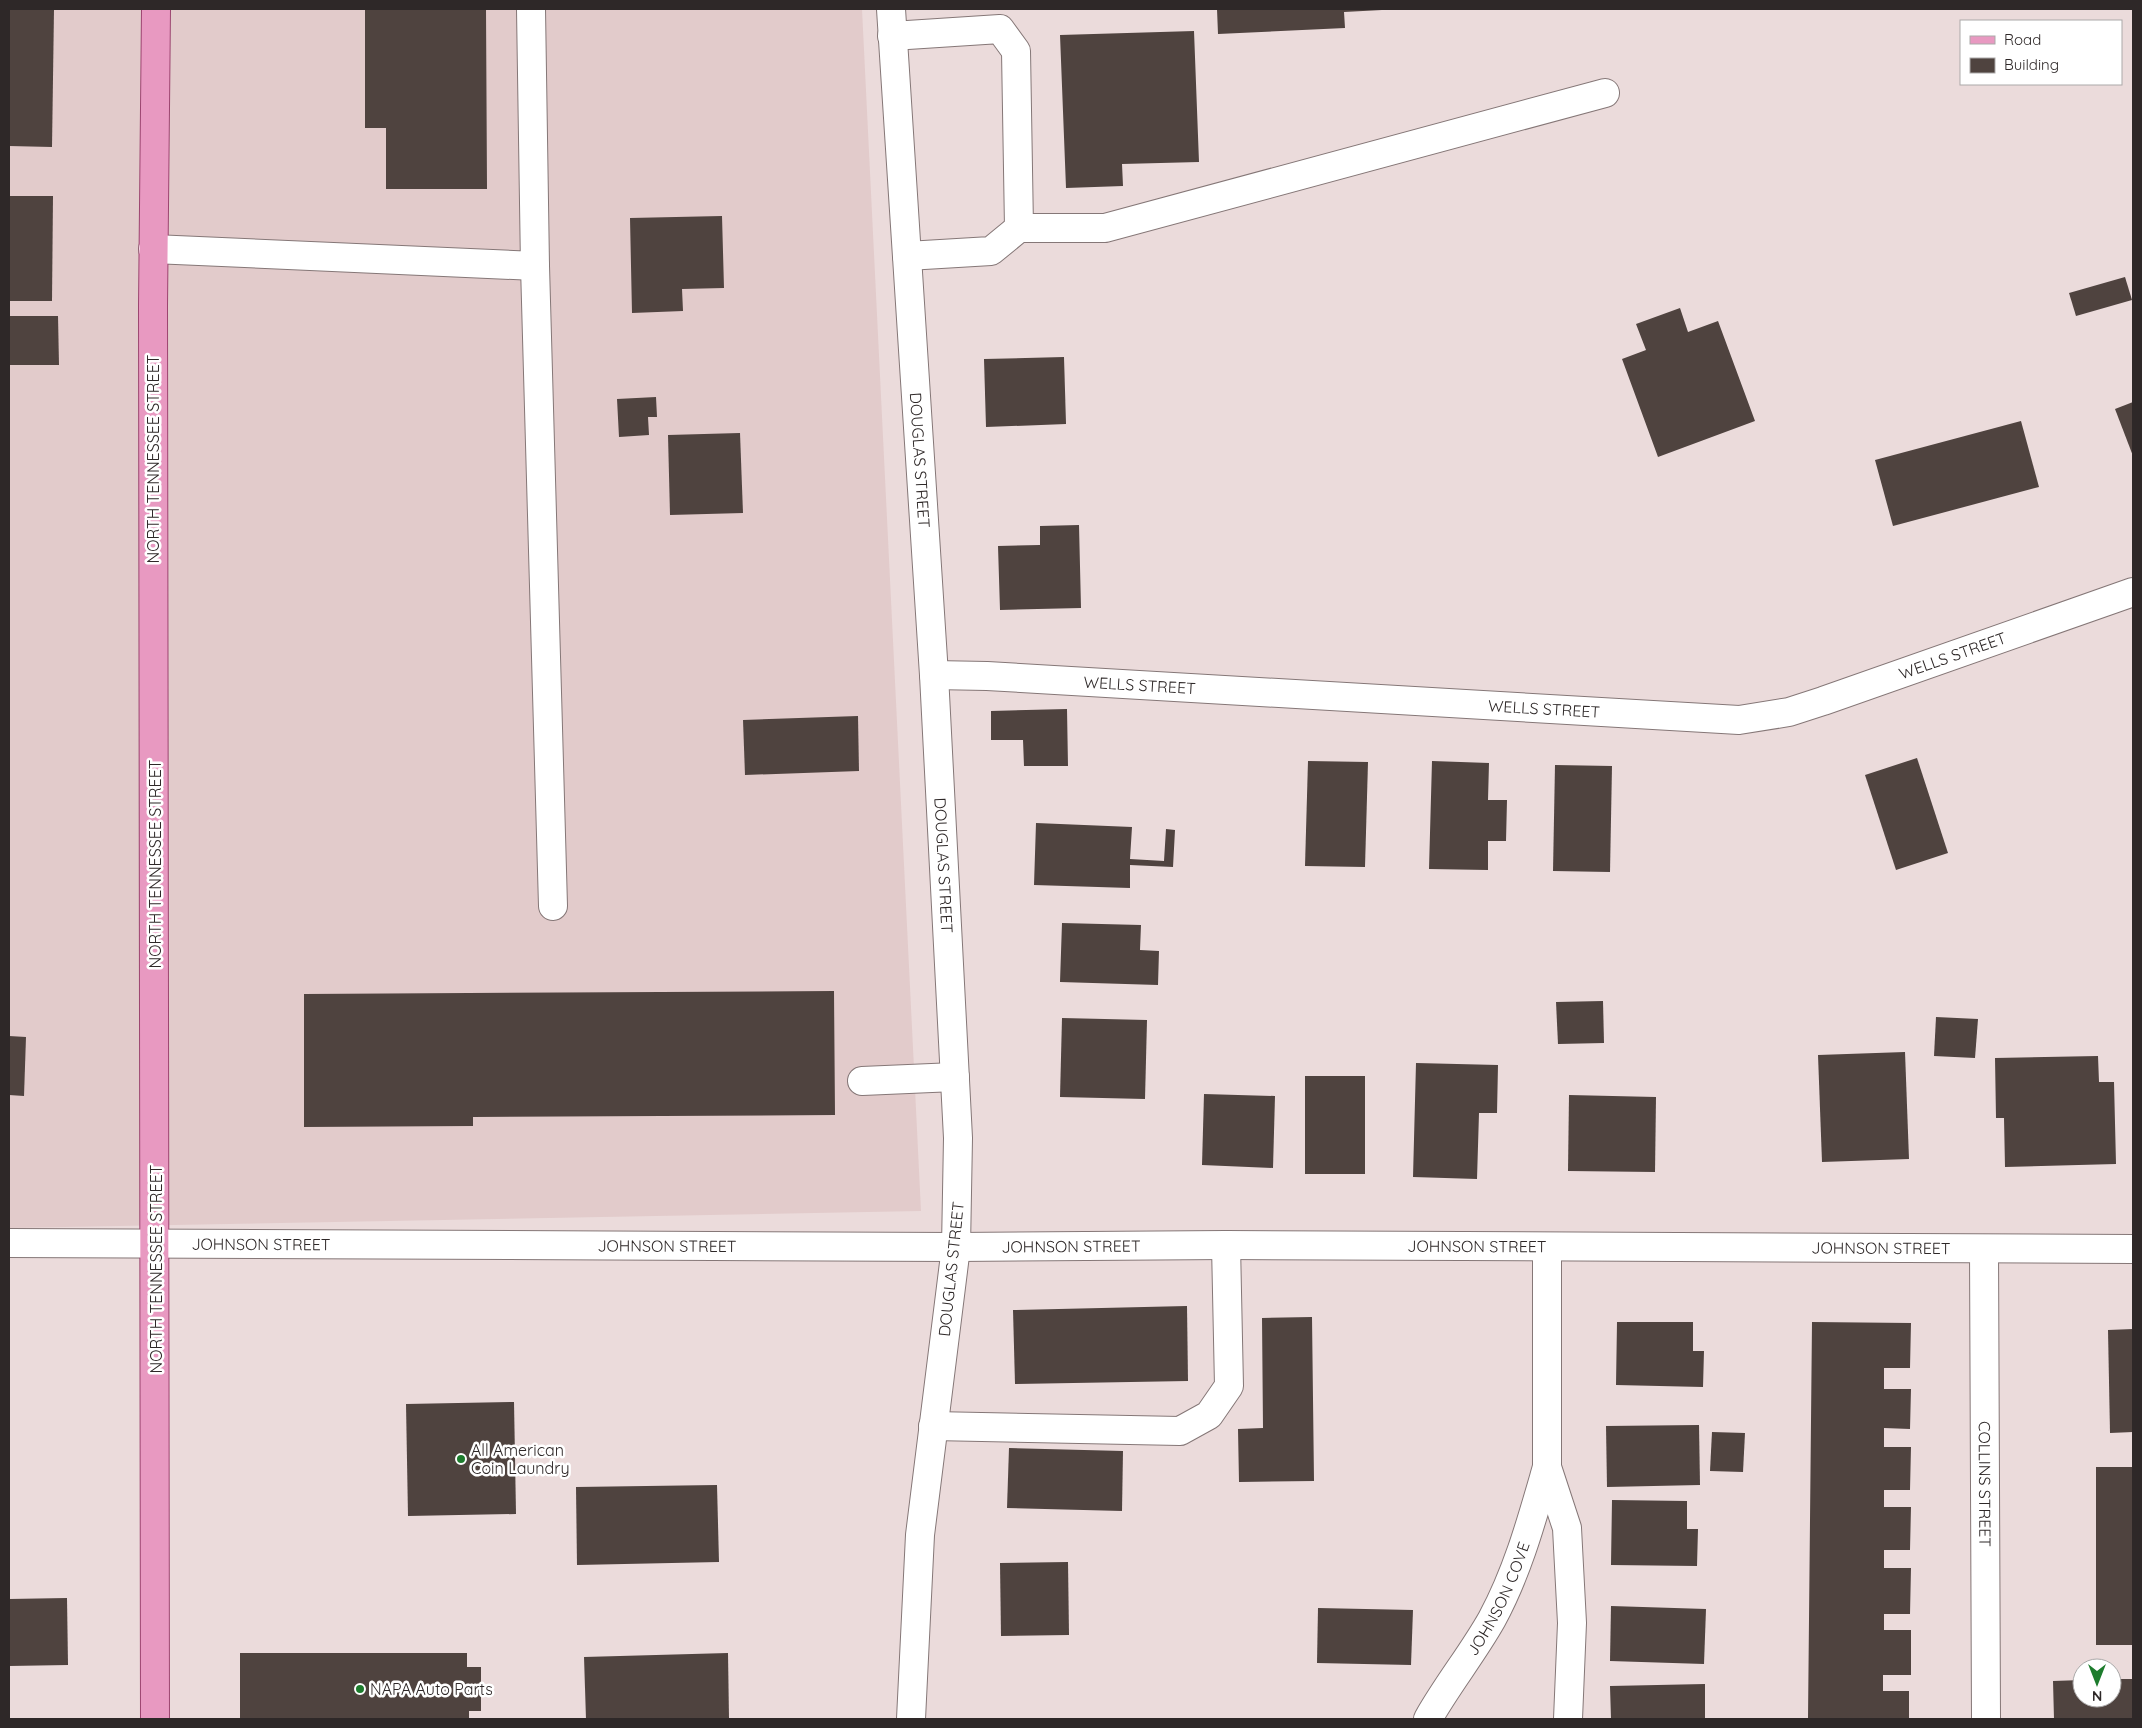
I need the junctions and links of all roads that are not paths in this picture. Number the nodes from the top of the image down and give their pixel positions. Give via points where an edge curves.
1 (156, 9) edge
2 (532, 9) edge
3 (891, 9) edge
4 (892, 36) junction
5 (1605, 93) dead end
6 (1020, 228) junction
7 (153, 249) junction
8 (907, 256) junction
9 (535, 266) junction
10 (2133, 592) edge
11 (934, 675) junction
12 (553, 906) dead end
13 (955, 1077) junction
14 (862, 1081) dead end
15 (156, 1242) junction
16 (9, 1243) edge
17 (1226, 1245) junction
18 (956, 1247) junction
19 (1547, 1247) junction
20 (1984, 1249) junction
21 (2133, 1249) edge
22 (932, 1426) junction
23 (1547, 1467) junction
24 (155, 1719) edge
25 (911, 1719) edge
26 (1428, 1719) edge
27 (1568, 1719) edge
28 (1986, 1719) edge

1 - 7 main road, NORTH TENNESSEE STREET
2 - 9 street
3 - 4 street, DOUGLAS STREET
4 - 6 street via 1000,30 1016,51
4 - 8 street, DOUGLAS STREET
5 - 6 street via 1105,228
6 - 8 street via 991,251
7 - 9 street
7 - 15 main road, NORTH TENNESSEE STREET
8 - 11 street, DOUGLAS STREET
9 - 12 street
10 - 11 street, WELLS STREET via 1823,702 1789,712 1739,720
11 - 13 street, DOUGLAS STREET
13 - 14 street
13 - 18 street, DOUGLAS STREET
15 - 16 street, JOHNSON STREET
15 - 18 street, JOHNSON STREET
15 - 24 main road, NORTH TENNESSEE STREET
17 - 18 street, JOHNSON STREET
17 - 19 street, JOHNSON STREET
17 - 22 street via 1229,1386 1210,1415 1180,1431
18 - 22 street, DOUGLAS STREET
19 - 20 street, JOHNSON STREET
19 - 23 street, JOHNSON COVE
20 - 21 street, JOHNSON STREET
20 - 28 street, COLLINS STREET
22 - 25 street, DOUGLAS STREET via 916,1590
23 - 26 street, JOHNSON COVE via 1507,1588
23 - 27 street, JOHNSON COVE via 1567,1528 1572,1623

